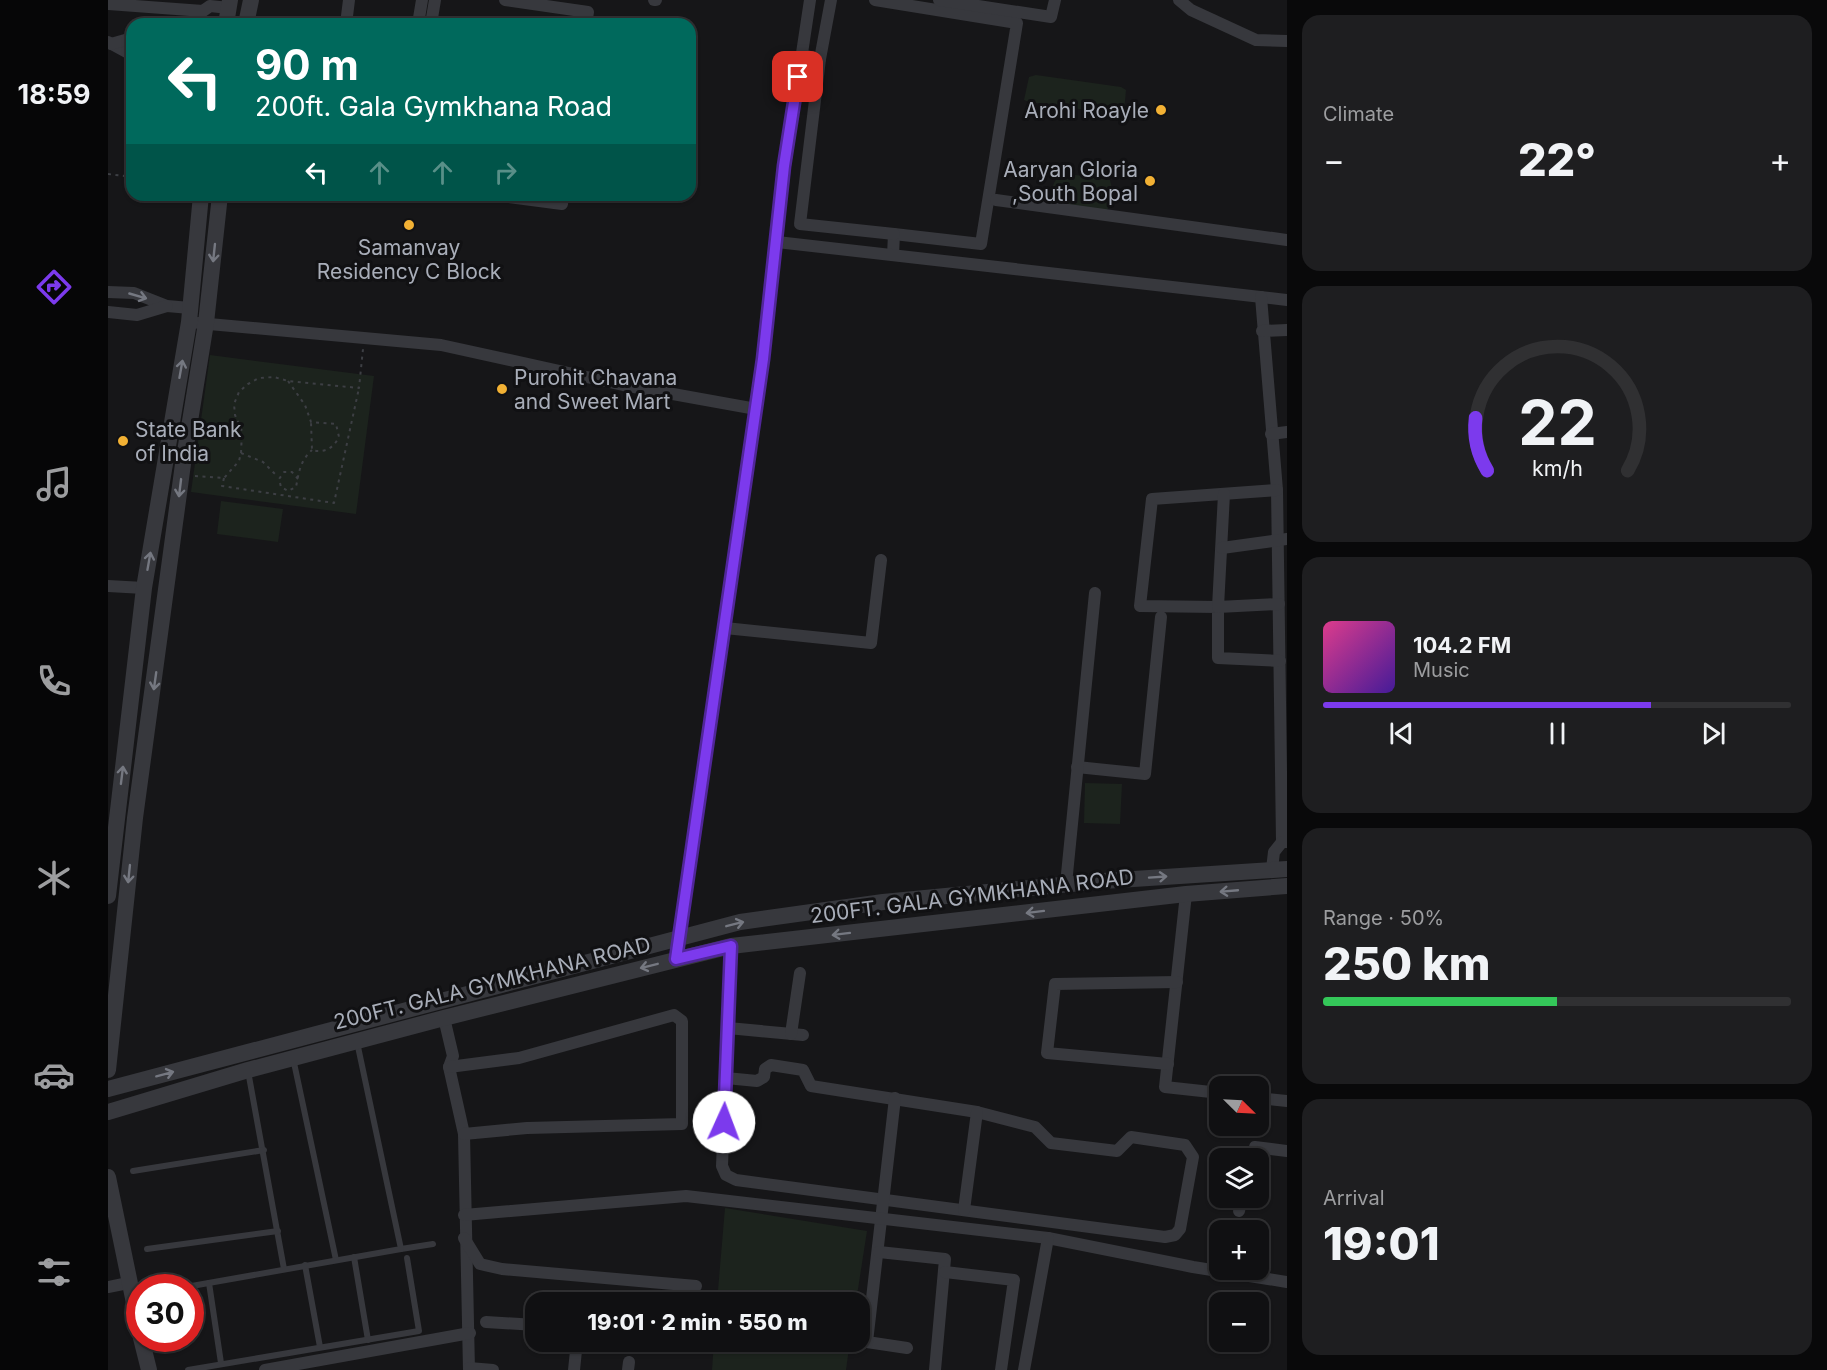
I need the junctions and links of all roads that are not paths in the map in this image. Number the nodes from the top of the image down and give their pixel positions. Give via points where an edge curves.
1 (251, 0) edge
2 (349, 0) edge
3 (422, 0) edge
4 (435, 0) edge
5 (505, 0) edge
6 (810, 0) edge
7 (831, 0) edge
8 (874, 0) edge
9 (939, 0) edge
10 (1055, 0) edge
11 (1179, 0) edge
12 (143, 3) edge
13 (211, 3) edge
14 (108, 4) edge
15 (228, 11) edge
16 (247, 18) edge
17 (347, 18) edge
18 (419, 18) edge
19 (431, 18) edge
20 (587, 18) edge
21 (126, 37) edge
22 (1287, 41) edge
23 (109, 43) edge
24 (126, 52) edge
25 (801, 55) junction
26 (820, 58) junction
27 (996, 200) dead end
28 (200, 201) edge
29 (219, 201) edge
30 (539, 201) edge
31 (562, 201) edge
32 (894, 234) junction
33 (1287, 240) edge
34 (777, 242) junction
35 (892, 255) junction
36 (108, 292) edge
37 (1261, 297) junction
38 (1287, 300) edge
39 (166, 306) junction
40 (108, 312) edge
41 (190, 315) junction
42 (206, 323) junction
43 (1287, 330) edge
44 (1262, 331) junction
45 (756, 409) junction
46 (1287, 432) edge
47 (1271, 434) junction
48 (1276, 490) junction
49 (1224, 494) junction
50 (1283, 540) edge
51 (1222, 548) junction
52 (881, 561) dead end
53 (108, 586) edge
54 (144, 588) junction
55 (1095, 593) dead end
56 (1279, 604) junction
57 (1218, 607) junction
58 (1161, 617) dead end
59 (725, 628) junction
60 (1282, 667) edge
61 (1077, 767) junction
62 (113, 812) edge
63 (1284, 842) edge
64 (109, 869) edge
65 (1279, 869) edge
66 (1066, 884) junction
67 (1287, 886) edge
68 (1186, 894) junction
69 (108, 896) edge
70 (678, 939) junction
71 (731, 946) junction
72 (676, 959) junction
73 (800, 974) dead end
74 (1176, 982) junction
75 (444, 1018) junction
76 (728, 1028) junction
77 (357, 1041) junction
78 (293, 1058) junction
79 (1168, 1064) junction
80 (449, 1068) junction
81 (108, 1070) edge
82 (248, 1070) junction
83 (726, 1078) junction
84 (108, 1089) edge
85 (1209, 1092) edge
86 (895, 1098) junction
87 (1269, 1099) edge
88 (1287, 1101) edge
89 (108, 1112) edge
90 (977, 1112) junction
91 (464, 1134) junction
92 (1269, 1149) edge
93 (264, 1150) junction
94 (1287, 1151) edge
95 (133, 1171) dead end
96 (108, 1177) edge
97 (883, 1199) junction
98 (1240, 1208) edge
99 (964, 1210) junction
100 (1239, 1211) dead end
101 (465, 1215) junction
102 (881, 1220) junction
103 (278, 1231) junction
104 (464, 1238) junction
105 (1048, 1238) junction
106 (433, 1244) dead end
107 (147, 1249) dead end
108 (401, 1249) junction
109 (879, 1252) junction
110 (354, 1257) junction
111 (407, 1258) dead end
112 (336, 1260) junction
113 (305, 1265) junction
114 (284, 1269) junction
115 (945, 1272) junction
116 (126, 1274) edge
117 (1287, 1282) edge
118 (126, 1283) edge
119 (209, 1283) junction
120 (204, 1284) edge
121 (696, 1286) dead end
122 (108, 1287) edge
123 (486, 1322) dead end
124 (525, 1324) edge
125 (470, 1333) junction
126 (368, 1340) junction
127 (320, 1347) junction
128 (907, 1348) dead end
129 (144, 1352) edge
130 (576, 1352) edge
131 (221, 1363) junction
132 (469, 1369) edge
133 (149, 1370) edge
134 (188, 1370) edge
135 (265, 1370) edge
136 (493, 1370) edge
137 (574, 1370) edge
138 (935, 1370) edge
139 (1001, 1370) edge
140 (1024, 1370) edge

1 - 16 street
2 - 17 street
3 - 18 street
4 - 19 street
5 - 20 street via 588,12
6 - 25 street
7 - 26 street
8 - 32 street via 1017,22 981,244
9 - 10 street via 1051,17
11 - 22 street via 1191,10 1256,40
12 - 13 street via 203,11
12 - 14 street
13 - 15 street
21 - 23 street
23 - 24 street
25 - 26 street
25 - 34 street
26 - 32 street via 800,224
27 - 33 street
28 - 41 street
29 -> 42 street
30 - 31 street
32 - 35 street
34 - 35 street
34 - 45 street
35 - 37 street
36 -> 39 street via 134,293
37 - 38 street
37 - 44 street
39 - 40 street via 137,315
39 - 41 street
41 - 42 street
54 -> 41 street
42 - 45 street via 441,345
42 -> 81 street via 135,818
43 - 44 street
44 - 47 street
45 - 59 street
46 - 47 street
47 - 48 street
48 - 49 street
48 - 50 street
49 - 51 street
49 - 57 street via 1152,499 1140,606
50 - 51 street
50 - 56 street
51 - 57 street
52 - 59 street via 871,643
53 - 54 street
62 -> 54 street
55 - 61 street
56 - 57 street
56 - 60 street
57 - 60 street via 1218,658
58 - 61 street via 1145,774
59 - 70 street
60 - 63 street
61 - 66 street
62 - 64 street
63 - 65 street via 1274,852
64 - 69 street
66 -> 65 street
70 -> 66 street via 740,922 883,902
67 -> 68 street, 200FT. GALA GYMKHANA ROAD
68 -> 71 street, 200FT. GALA GYMKHANA ROAD
68 - 74 street
70 - 72 street
84 -> 70 street
71 - 72 street, 200FT. GALA GYMKHANA ROAD
71 - 76 street
72 -> 75 street, 200FT. GALA GYMKHANA ROAD
73 - 76 street via 797,1035
74 - 79 street
74 - 79 street via 1055,984 1047,1053
75 - 77 street, 200FT. GALA GYMKHANA ROAD
75 - 80 street via 453,1056
76 - 83 street
77 - 78 street, 200FT. GALA GYMKHANA ROAD
77 - 108 lane
78 - 82 street, 200FT. GALA GYMKHANA ROAD
78 - 112 lane
79 - 85 street via 1165,1087
80 - 91 street
80 - 91 street via 519,1058 674,1015 682,1021 682,1124 527,1128
82 - 89 street, 200FT. GALA GYMKHANA ROAD
82 - 93 lane
83 - 86 street via 757,1081 771,1065 802,1070 811,1086
83 - 97 street via 722,1166 726,1175 736,1180
86 - 90 street
86 - 97 street
87 - 88 street
90 - 99 street
90 - 99 street via 1035,1126 1051,1143 1117,1151 1131,1137 1185,1145 1193,1157 1180,1229 1175,1235 1166,1237
91 - 101 street
92 - 94 street
93 - 95 lane
93 - 103 lane
96 - 116 street
97 - 99 street
97 - 102 street
98 - 100 street
101 - 102 street via 686,1196
101 - 104 street
102 - 105 street
102 - 109 street
103 - 107 lane
103 - 114 lane
104 - 121 street via 480,1264 502,1269
104 - 125 street
105 - 117 street via 1193,1268
105 - 140 street
106 - 108 lane
108 - 110 lane
109 - 115 street via 945,1259
109 - 128 street via 867,1342
110 - 112 lane
110 - 126 lane
111 - 126 lane via 419,1331
112 - 113 lane
113 - 114 lane
113 - 127 lane
114 - 119 lane
115 - 138 street
115 - 139 street via 1014,1280
118 - 122 street
119 - 120 lane
119 - 131 lane
123 - 124 street
125 - 132 street
125 - 135 street
126 - 127 lane
127 - 131 lane
129 - 133 street
130 - 137 street
131 - 134 lane
132 - 136 street

